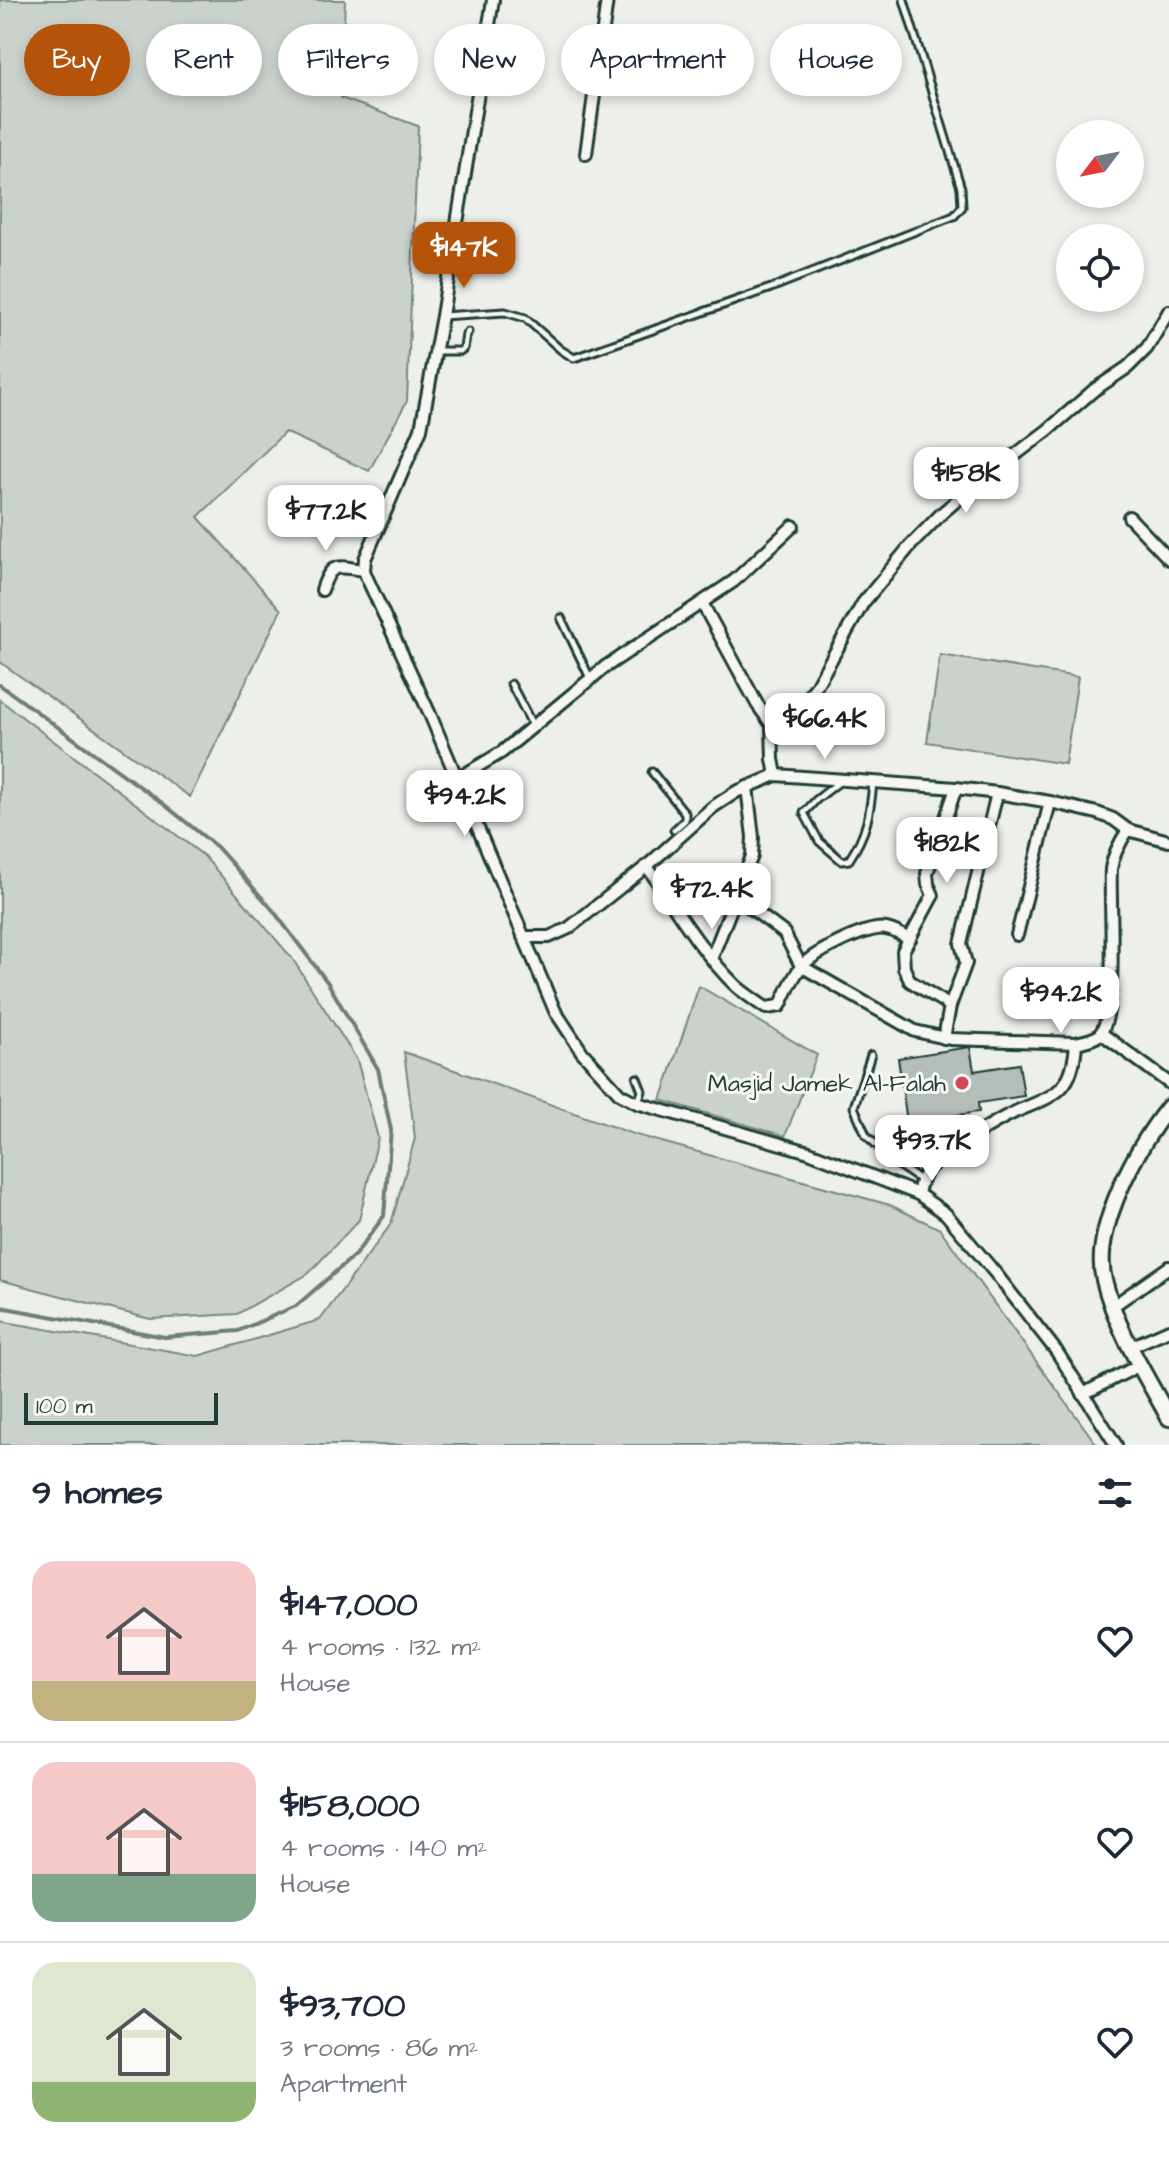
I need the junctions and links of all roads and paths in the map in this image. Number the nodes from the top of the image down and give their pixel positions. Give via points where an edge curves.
1 (493, 0) edge
2 (607, 0) edge
3 (904, 0) edge
4 (586, 154) dead end
5 (1169, 311) edge
6 (442, 316) junction
7 (468, 332) dead end
8 (436, 351) junction
9 (1129, 517) dead end
10 (793, 526) dead end
11 (1169, 559) edge
12 (364, 570) junction
13 (322, 590) dead end
14 (702, 603) junction
15 (561, 618) dead end
16 (590, 679) junction
17 (511, 684) dead end
18 (772, 725) junction
19 (533, 727) junction
20 (652, 772) dead end
21 (776, 775) junction
22 (457, 779) junction
23 (843, 779) junction
24 (874, 782) junction
25 (747, 787) junction
26 (956, 788) junction
27 (997, 793) junction
28 (1050, 802) junction
29 (1128, 830) junction
30 (676, 833) junction
31 (1169, 841) edge
32 (647, 866) junction
33 (735, 896) junction
34 (1017, 935) dead end
35 (523, 937) junction
36 (910, 939) junction
37 (712, 957) junction
38 (801, 966) junction
39 (950, 1006) junction
40 (1101, 1033) junction
41 (944, 1038) junction
42 (1076, 1043) junction
43 (871, 1055) dead end
44 (637, 1078) dead end
45 (1169, 1083) edge
46 (637, 1103) junction
47 (1169, 1107) edge
48 (921, 1181) junction
49 (918, 1194) junction
50 (1169, 1267) edge
51 (1113, 1306) junction
52 (1169, 1330) edge
53 (1130, 1347) junction
54 (1140, 1365) junction
55 (1083, 1394) junction
56 (1168, 1415) edge
57 (1116, 1445) edge

1 - 6 street
2 - 4 street
3 - 6 lane via 961,188 962,207 954,216 574,358 525,318 505,312
5 - 18 street via 1147,348 1128,367 969,490 910,546 863,603 815,688 795,712
6 - 8 street
7 - 8 lane via 460,351
8 - 12 street via 421,429
9 - 11 street
10 - 14 street
12 - 13 street via 335,568
12 - 22 street
14 - 16 street
14 - 18 street
15 - 16 lane
16 - 19 street
17 - 19 lane
18 - 21 street
19 - 22 street
20 - 30 lane via 685,813
21 - 23 street
21 - 25 street
22 - 35 street
23 - 24 street
23 - 24 lane via 804,813 819,841 842,861 855,851 870,818
24 - 26 street
25 - 30 street
25 - 33 street via 752,856
26 - 27 street
26 - 36 street via 927,873 933,895
27 - 28 street
27 - 39 street via 961,944 966,963
28 - 29 street via 1097,813
28 - 34 street
29 - 31 street
29 - 40 street via 1111,868 1113,939 1108,1011
30 - 32 street
32 - 35 street via 569,928 549,937
32 - 37 street
33 - 37 street
33 - 38 street via 784,933
35 - 46 street via 555,1011 582,1052 620,1094
36 - 38 street via 886,929 860,932
36 - 39 street via 903,951 910,981
37 - 38 street via 736,986 766,1008 780,1006
38 - 41 street via 915,1031
39 - 41 street
40 - 42 street
40 - 45 street
41 - 42 street
42 - 48 street via 1070,1075 1057,1093 1012,1113 942,1157
43 - 48 lane via 854,1107 866,1135
44 - 46 lane via 642,1091
46 - 49 street via 809,1152
47 - 51 main road via 1133,1160 1106,1230 1103,1278
48 - 49 street
49 - 55 street via 946,1214 996,1274
50 - 51 street
51 - 53 main road
52 - 53 street
53 - 54 main road
54 - 55 street
54 - 56 main road
55 - 57 street

